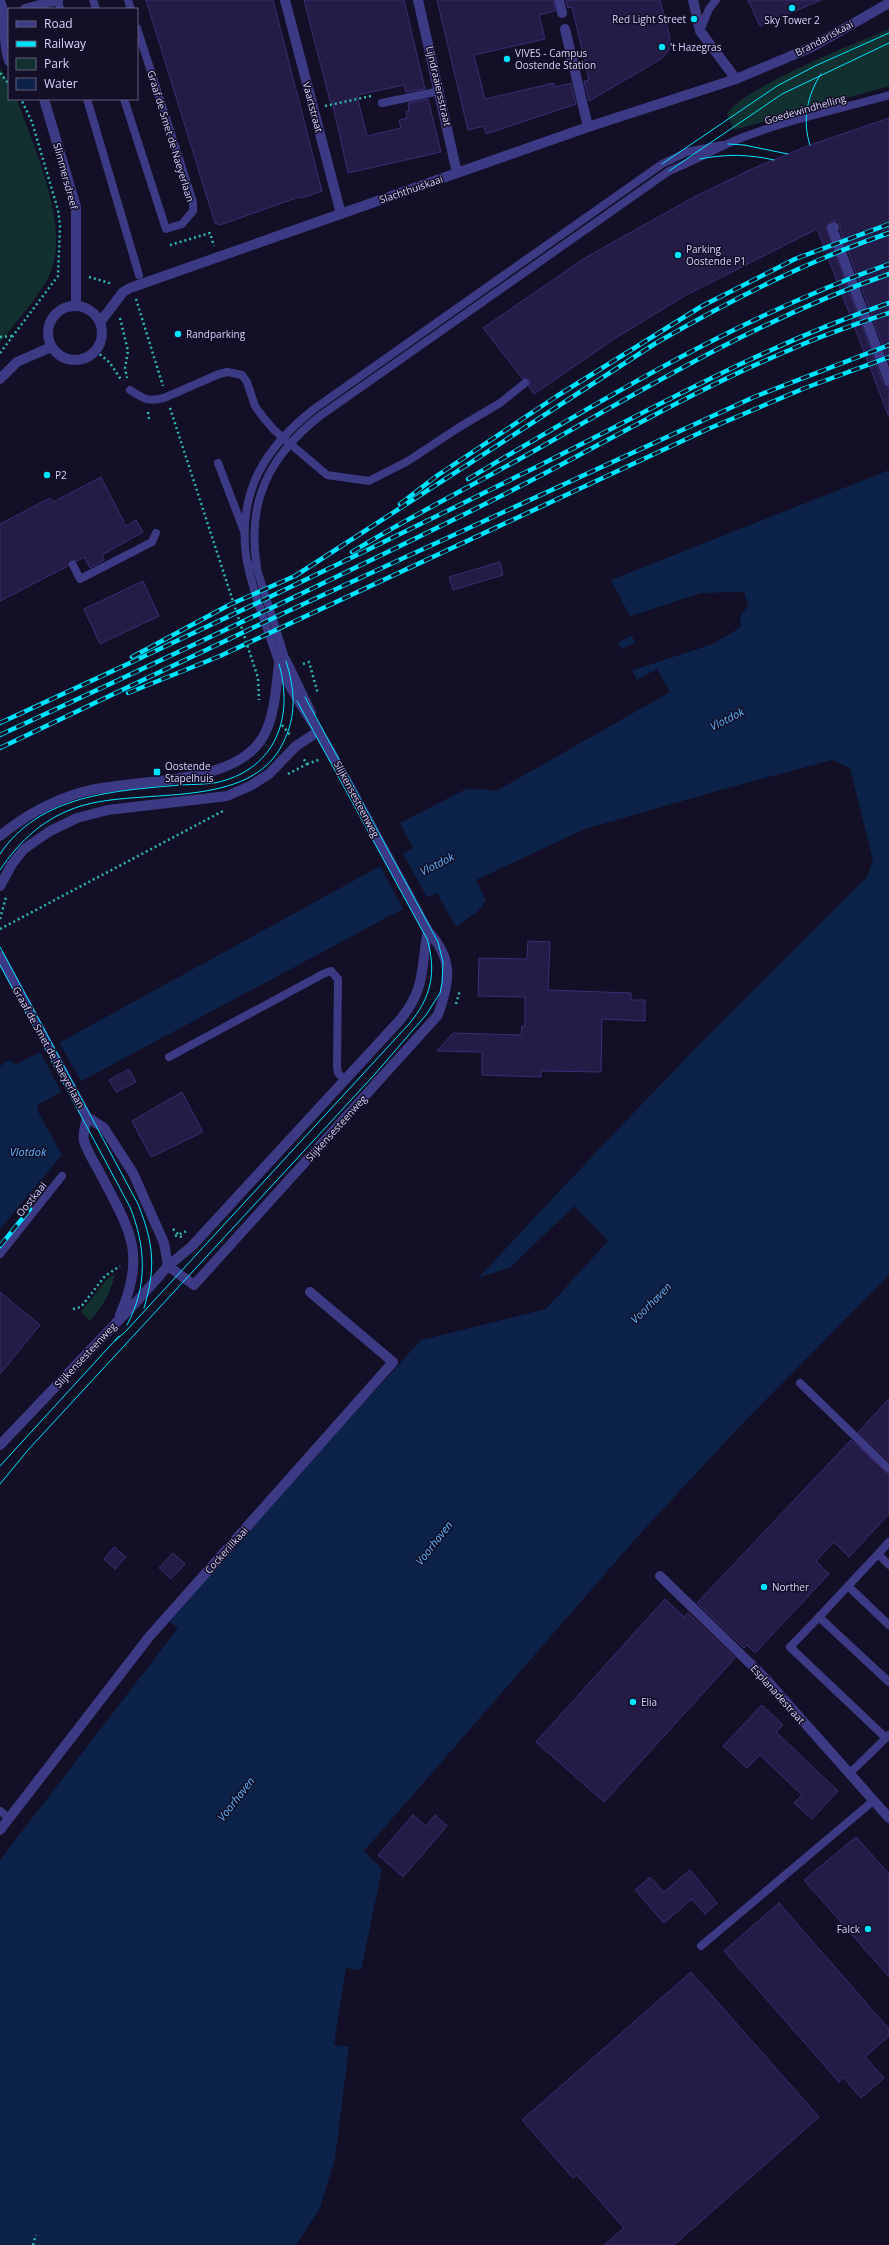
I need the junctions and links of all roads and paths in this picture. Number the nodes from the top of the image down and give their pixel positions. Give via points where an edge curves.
1 (58, 0) edge
2 (285, 0) edge
3 (418, 0) edge
4 (559, 0) edge
5 (693, 0) edge
6 (716, 0) edge
7 (0, 1) edge
8 (889, 3) edge
9 (29, 8) edge
10 (7, 13) edge
11 (562, 13) dead end
12 (566, 29) dead end
13 (138, 31) edge
14 (700, 31) junction
15 (8, 56) edge
16 (0, 73) edge
17 (736, 78) junction
18 (8, 83) edge
19 (440, 91) junction
20 (889, 95) edge
21 (21, 100) edge
22 (39, 100) edge
23 (44, 100) edge
24 (87, 100) edge
25 (124, 100) edge
26 (382, 103) dead end
27 (48, 111) junction
28 (588, 127) junction
29 (728, 144) junction
30 (457, 173) junction
31 (341, 214) junction
32 (210, 233) dead end
33 (170, 245) dead end
34 (77, 273) junction
35 (139, 275) dead end
36 (58, 276) junction
37 (123, 292) junction
38 (134, 293) dead end
39 (76, 305) junction
40 (119, 314) dead end
41 (101, 321) junction
42 (14, 336) junction
43 (0, 337) edge
44 (51, 347) junction
45 (96, 351) junction
46 (0, 353) edge
47 (889, 375) edge
48 (0, 379) edge
49 (889, 380) edge
50 (526, 383) dead end
51 (164, 389) dead end
52 (130, 390) junction
53 (169, 404) dead end
54 (218, 463) dead end
55 (156, 533) dead end
56 (245, 535) junction
57 (73, 564) dead end
58 (257, 567) junction
59 (282, 663) junction
60 (260, 689) dead end
61 (319, 731) junction
62 (227, 808) dead end
63 (0, 836) edge
64 (4, 890) edge
65 (0, 919) edge
66 (0, 929) edge
67 (427, 930) junction
68 (2, 960) edge
69 (168, 1057) dead end
70 (345, 1080) junction
71 (87, 1117) junction
72 (62, 1176) dead end
73 (0, 1254) edge
74 (168, 1266) junction
75 (122, 1270) dead end
76 (310, 1292) dead end
77 (73, 1308) dead end
78 (117, 1321) junction
79 (800, 1383) dead end
80 (0, 1444) edge
81 (889, 1469) edge
82 (889, 1542) edge
83 (878, 1554) junction
84 (889, 1565) edge
85 (660, 1576) dead end
86 (848, 1586) junction
87 (819, 1616) junction
88 (889, 1625) edge
89 (889, 1682) edge
90 (888, 1737) edge
91 (849, 1774) junction
92 (873, 1800) junction
93 (0, 1811) edge
94 (9, 1818) junction
95 (889, 1818) edge
96 (0, 1830) edge
97 (701, 1946) dead end
98 (36, 2235) dead end
99 (33, 2245) edge

1 - 9 street
2 - 31 street, Vaartstraat
3 - 19 street, Lijndraaiersstraat
4 - 11 street
5 - 14 street
6 - 14 lane via 709,9
7 - 10 street
8 - 17 street, Brandariskaai via 812,47
10 - 15 street via 4,41
12 - 28 street
13 - 25 lane, Graaf de Smet de Naeyerlaan via 193,202 193,211 182,224 166,230
14 - 17 street
16 - 18 path
17 - 28 street, Slachthuiskaai
19 - 26 lane
19 - 30 street, Lijndraaiersstraat
20 - 29 lane, Goedewindhelling
21 - 36 path via 32,122 58,210
22 - 27 street, Slimmersdreef
23 - 27 street
24 - 35 lane
27 - 34 street, Slimmersdreef via 76,207
28 - 30 street, Slachthuiskaai
29 - 56 lane via 687,152 662,164 295,424 276,443 258,472 250,496
29 - 58 lane via 669,171 303,429 284,449 263,486 255,525
30 - 31 street, Slachthuiskaai
31 - 37 street, Slachthuiskaai
32 - 33 path
34 - 36 path
34 - 37 path via 110,285 119,283
34 - 39 street, Slimmersdreef
36 - 42 path
37 - 41 street
38 - 51 path
39 - 41 street via 88,308
39 - 44 street via 60,310 54,316 48,331
40 - 52 path via 128,351 125,368
41 - 45 street via 102,337
42 - 43 path
42 - 46 path
44 - 45 street via 58,355 73,360 88,358
44 - 48 street via 17,362
45 - 52 path via 110,363
47 - 49 street via 834,227 832,228
50 - 52 lane via 500,403 408,461 369,482 327,475 274,430 255,406 242,375 227,372 219,374 164,398 148,401
53 - 60 path via 230,588
54 - 56 lane
55 - 57 lane via 152,542 80,579
56 - 58 lane
56 - 59 lane via 249,570
58 - 59 lane
59 - 61 street, Slijkensesteenweg
59 - 63 street via 266,730 257,746 235,763 213,772 134,782 74,794 20,820
61 - 64 street via 296,746 269,774 227,796 108,810 77,818 50,830 24,849 12,864
61 - 67 street, Slijkensesteenweg
62 - 66 path
64 - 65 path
67 - 70 street, Slijkensesteenweg via 424,972 419,990 410,1007
67 - 74 street, Slijkensesteenweg via 438,942 448,962 447,990 438,1015 194,1284
68 - 71 street, Graaf de Smet de Naeyerlaan
69 - 70 lane via 331,971 338,979 337,1067 338,1073
70 - 74 street, Slijkensesteenweg via 192,1246
71 - 74 street, Graaf de Smet de Naeyerlaan via 104,1128 133,1173 164,1243
71 - 78 street, Graaf de Smet de Naeyerlaan via 84,1140 125,1223 134,1252 133,1278
72 - 73 lane, Oostkaai
74 - 78 street, Slijkensesteenweg
75 - 77 path via 122,1265 112,1270 81,1307
76 - 94 street, Cockerillkaai via 393,1362 149,1637
78 - 80 street, Slijkensesteenweg
79 - 81 lane
82 - 83 lane
83 - 84 lane
83 - 86 lane
85 - 91 street, Esplanadestraat via 763,1676
86 - 87 lane
86 - 88 lane
87 - 89 lane
87 - 90 lane via 790,1647
90 - 91 lane
91 - 92 street, Esplanadestraat
92 - 95 street, Esplanadestraat
92 - 97 lane
93 - 94 lane
94 - 96 street, Cockerillkaai
98 - 99 path

